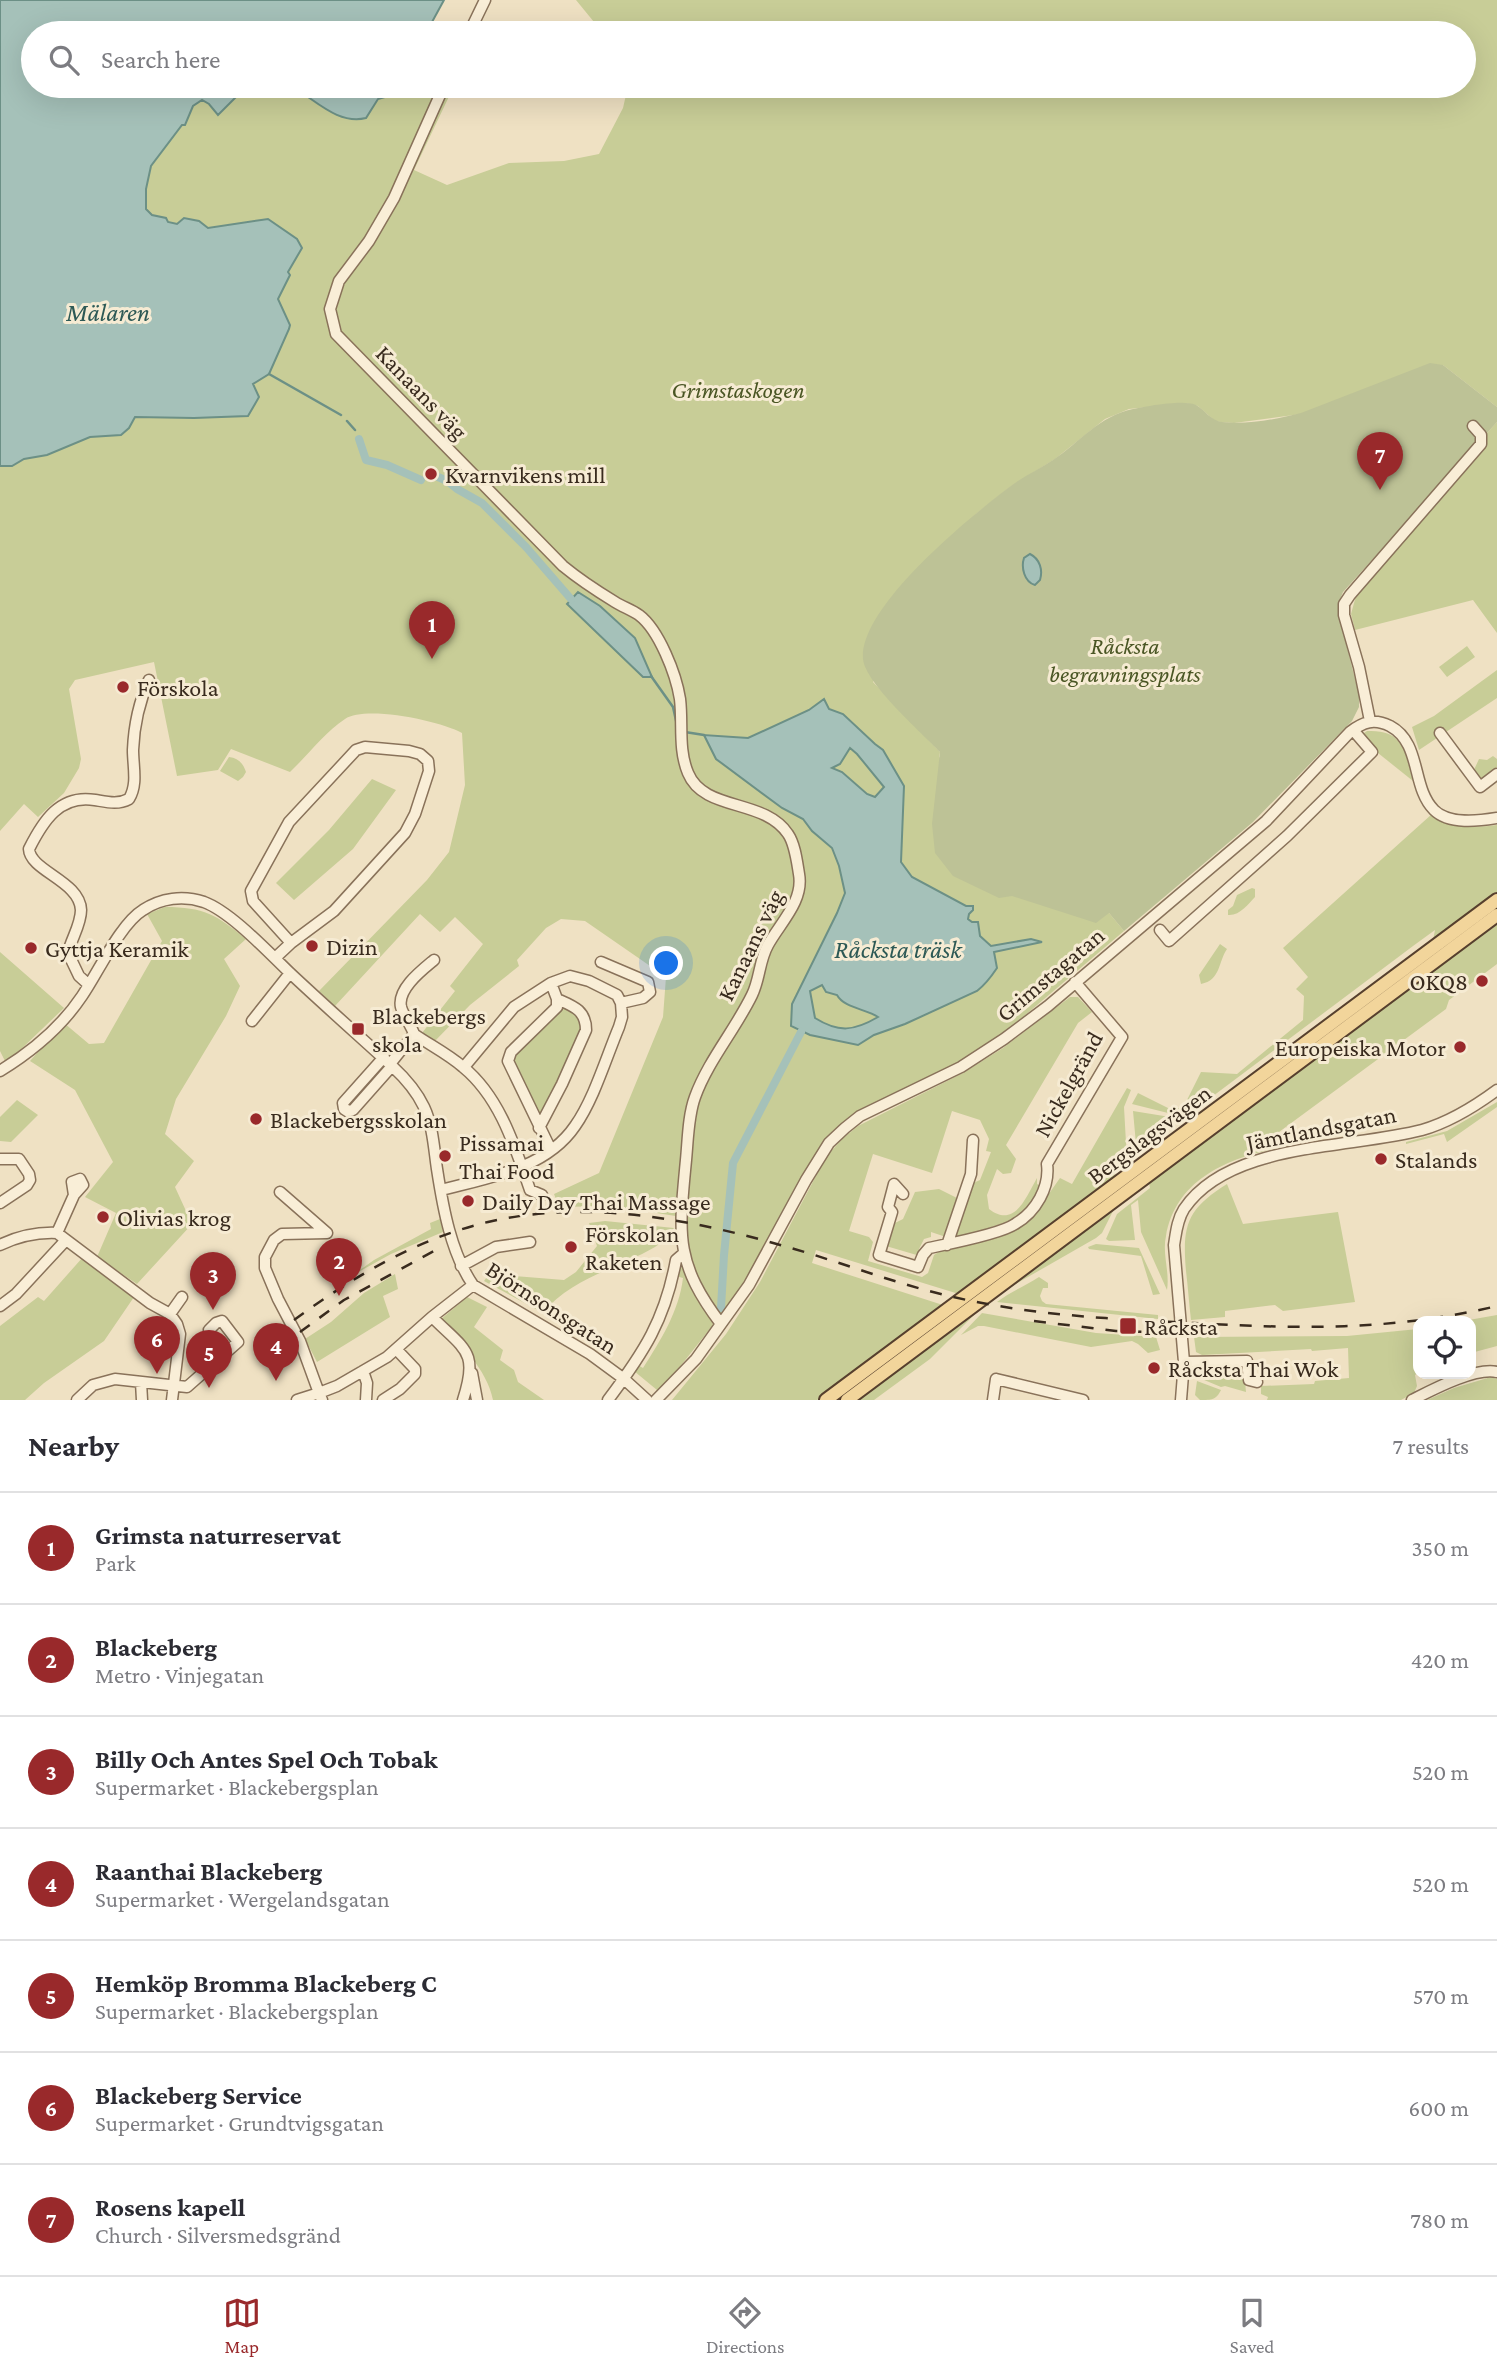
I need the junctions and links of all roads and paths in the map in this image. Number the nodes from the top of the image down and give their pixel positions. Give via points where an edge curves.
1 (485, 0) edge
2 (475, 21) edge
3 (439, 98) edge
4 (1473, 426) dead end
5 (149, 680) dead end
6 (1370, 721) junction
7 (1353, 730) junction
8 (1440, 733) dead end
9 (1497, 774) edge
10 (1497, 818) edge
11 (1497, 900) edge
12 (1497, 915) edge
13 (1160, 930) dead end
14 (291, 943) junction
15 (275, 958) junction
16 (434, 960) dead end
17 (601, 962) dead end
18 (290, 973) junction
19 (1075, 982) junction
20 (551, 983) junction
21 (89, 985) junction
22 (557, 999) junction
23 (621, 1003) junction
24 (252, 1021) dead end
25 (414, 1034) junction
26 (388, 1062) junction
27 (464, 1067) junction
28 (0, 1071) edge
29 (1497, 1090) edge
30 (539, 1128) junction
31 (973, 1140) dead end
32 (551, 1150) junction
33 (0, 1159) edge
34 (522, 1167) junction
35 (441, 1190) junction
36 (280, 1192) dead end
37 (903, 1194) dead end
38 (75, 1195) dead end
39 (542, 1195) dead end
40 (0, 1203) edge
41 (57, 1233) junction
42 (66, 1240) junction
43 (530, 1242) dead end
44 (0, 1245) edge
45 (947, 1245) junction
46 (683, 1254) junction
47 (461, 1266) junction
48 (472, 1285) junction
49 (182, 1297) dead end
50 (0, 1307) edge
51 (170, 1314) junction
52 (432, 1317) junction
53 (721, 1324) junction
54 (396, 1349) junction
55 (216, 1362) dead end
56 (1184, 1362) junction
57 (472, 1369) junction
58 (363, 1371) junction
59 (1497, 1373) edge
60 (624, 1379) junction
61 (141, 1382) junction
62 (1257, 1382) dead end
63 (174, 1387) junction
64 (321, 1396) edge
65 (77, 1400) edge
66 (142, 1400) edge
67 (172, 1400) edge
68 (297, 1400) edge
69 (366, 1400) edge
70 (383, 1400) edge
71 (463, 1400) edge
72 (477, 1400) edge
73 (608, 1400) edge
74 (647, 1400) edge
75 (656, 1400) edge
76 (826, 1400) edge
77 (847, 1400) edge
78 (993, 1400) edge
79 (1083, 1400) edge
80 (1181, 1400) edge
81 (1412, 1400) edge

1 - 2 street
3 - 46 street, Kanaans väg via 394,198 339,281 330,309 336,334 563,566 655,631 678,690 687,772 697,788 777,821 790,836 796,856 801,885 797,898 767,947 752,995 694,1098 680,1216
4 - 6 street via 1481,435 1481,444 1344,604
5 - 21 street via 139,707 134,781 128,799 114,803 76,799 51,812 29,849 31,858 79,901 81,913 68,953
6 - 7 street, Grimstagatan
6 - 10 street via 1385,723 1402,735 1435,811 1453,819
7 - 13 street via 1372,752 1287,836 1169,941
7 - 19 street, Grimstagatan via 1266,821
8 - 9 street via 1480,787
11 - 76 main road, Bergslagsvägen
12 - 77 main road, Bergslagsvägen
14 - 14 street via 251,896 289,822 356,750 365,747 420,754 428,761 429,771 405,833 334,911
14 - 15 street
15 - 18 street, Björnsonsgatan
15 - 21 street, Björnsonsgatan via 221,911 181,898 164,900 136,915
16 - 25 street via 412,980 402,998
17 - 23 street via 648,982 650,992 643,998
18 - 24 street
18 - 26 street, Björnsonsgatan
19 - 45 street, Nickelgränd via 1122,1037 1047,1164 1048,1180 1033,1209 1013,1226
19 - 53 street, Grimstagatan via 1004,1040 845,1128 825,1150
20 - 22 street
20 - 23 street via 570,976 589,981 617,995
20 - 27 street via 514,1007
21 - 28 street, Björnsonsgatan via 59,1024
22 - 30 street via 579,1009 586,1030
22 - 30 street via 557,1007 511,1052 508,1061
23 - 32 street via 619,1027 577,1125
25 - 26 street
25 - 27 street
26 - 26 street via 343,1103 344,1109 353,1110
26 - 35 street, Björnsonsgatan via 426,1110
27 - 34 street via 493,1102
29 - 56 street, Jämtlandsgatan via 1442,1123 1257,1160 1211,1182 1184,1210 1174,1245
30 - 32 street
31 - 45 street via 971,1174
32 - 34 street
33 - 40 street via 19,1159 30,1180
34 - 35 street
34 - 39 street via 530,1190
35 - 47 street, Björnsonsgatan
36 - 64 street via 327,1233 282,1234 265,1257 265,1268
37 - 45 street, Nickelgränd via 894,1184 880,1255 918,1267 929,1248
38 - 41 street
41 - 42 street
41 - 44 street via 40,1232
42 - 50 street
42 - 51 street
43 - 47 street, Björnsonsgatan via 496,1247
46 - 53 street, Kanaans väg via 704,1302
46 - 60 street, Björnsonsgatan via 676,1260 656,1329
47 - 48 street, Björnsonsgatan
48 - 52 street
48 - 60 street, Björnsonsgatan
49 - 51 street
51 - 63 street via 180,1334
52 - 54 street
52 - 57 street via 466,1351
53 - 75 street, Grimstagatan via 696,1359
54 - 58 street
54 - 70 street via 415,1368 415,1374
55 - 63 street via 187,1387
56 - 62 street via 1247,1361 1249,1380
56 - 80 street, Jämtlandsgatan
57 - 71 street
57 - 72 street
58 - 64 street
58 - 69 street
59 - 81 street via 1463,1378
60 - 73 street, Björnsonsgatan
60 - 74 street, Björnsonsgatan
61 - 63 street
61 - 65 street via 103,1381
61 - 66 street
63 - 67 street
64 - 68 street
78 - 79 street via 996,1379

